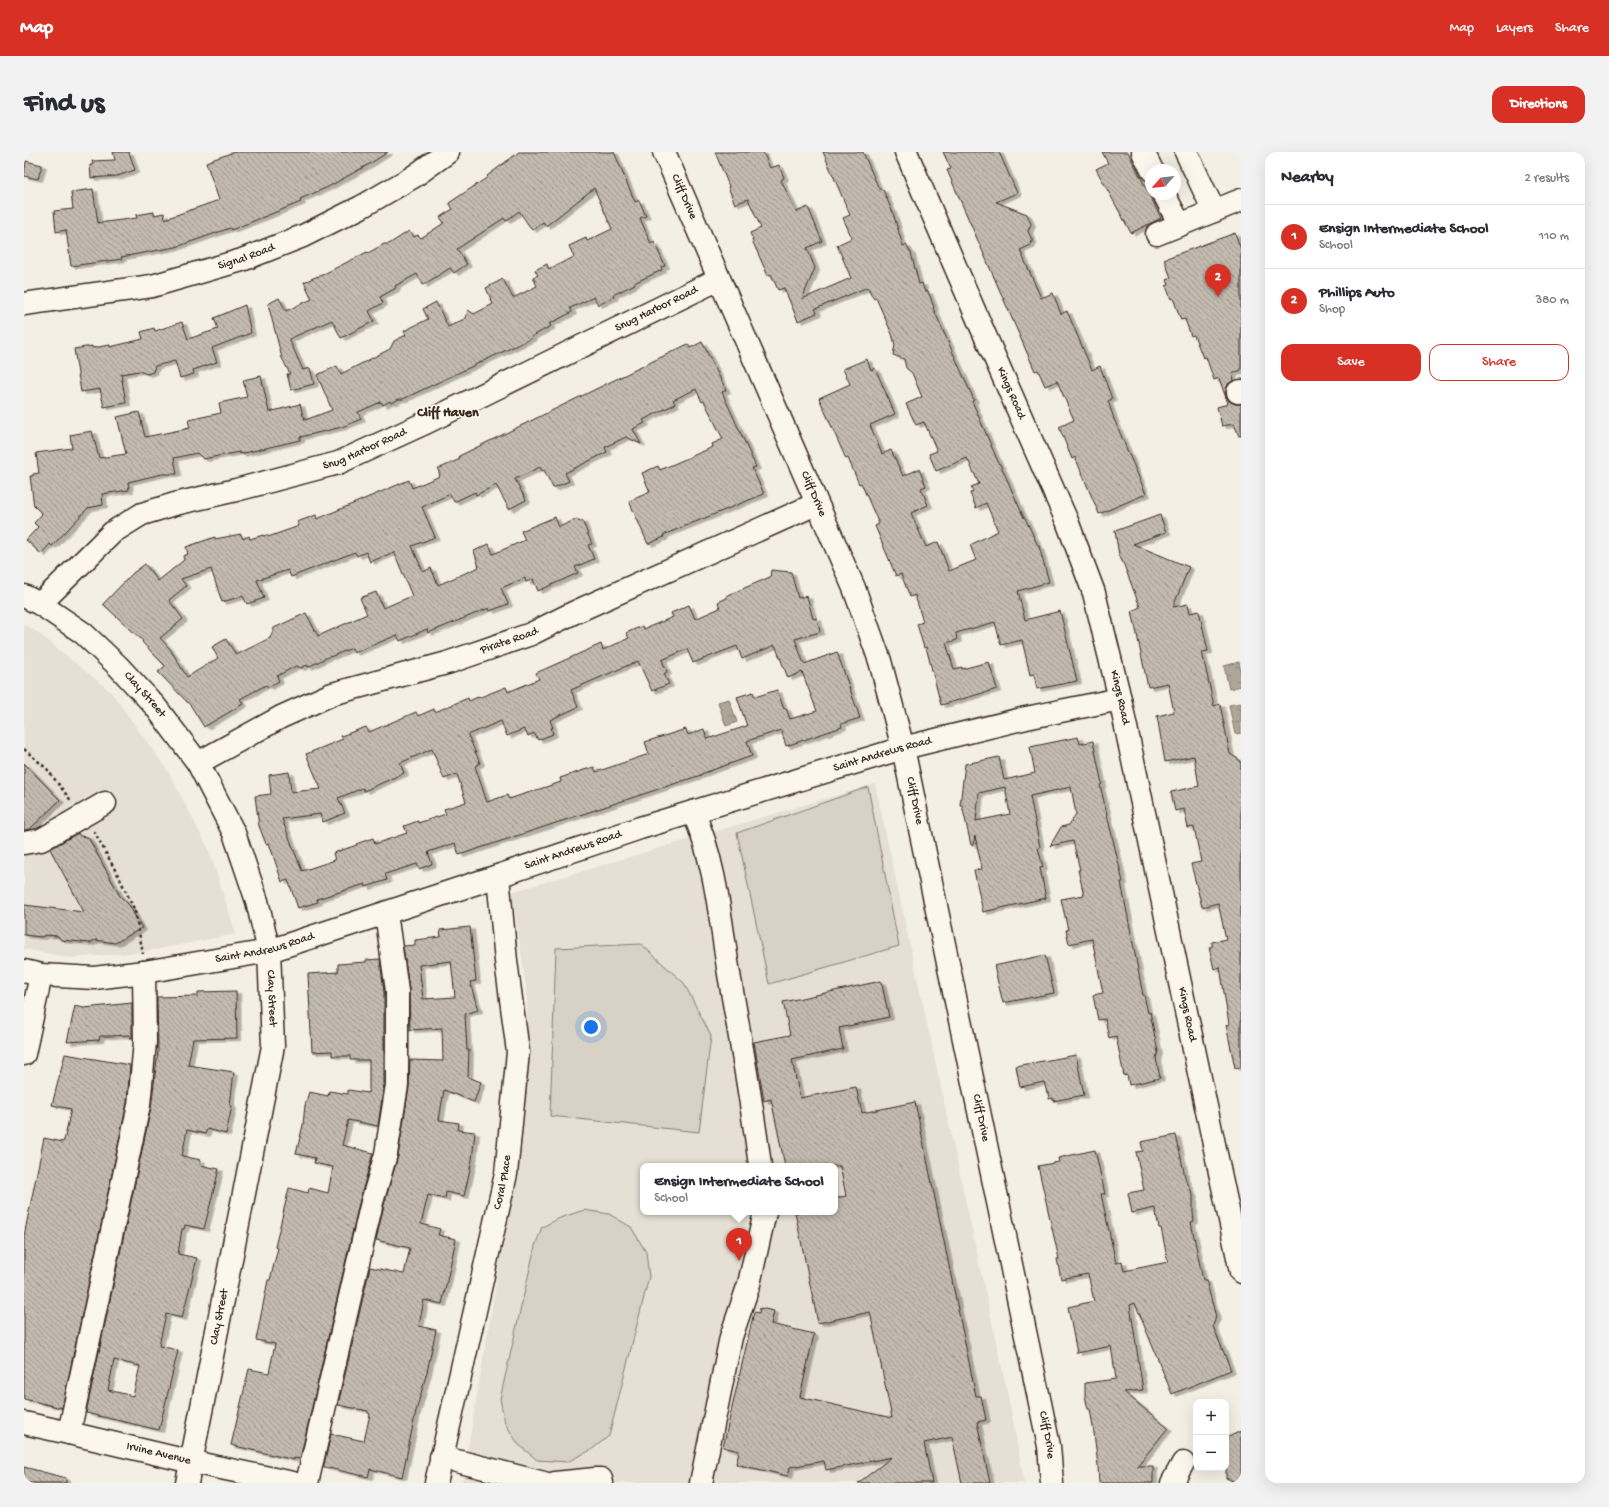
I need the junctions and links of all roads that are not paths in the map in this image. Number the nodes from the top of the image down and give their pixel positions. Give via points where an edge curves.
1 (448, 152) edge
2 (664, 152) edge
3 (906, 152) edge
4 (1143, 152) edge
5 (1186, 152) edge
6 (1149, 164) edge
7 (1167, 200) edge
8 (1241, 200) edge
9 (1214, 211) junction
10 (1180, 225) junction
11 (1157, 234) dead end
12 (719, 279) junction
13 (24, 304) edge
14 (816, 504) junction
15 (32, 600) edge
16 (1120, 699) junction
17 (903, 748) junction
18 (198, 763) junction
19 (105, 804) dead end
20 (692, 812) junction
21 (24, 843) edge
22 (498, 876) junction
23 (386, 913) junction
24 (269, 951) junction
25 (144, 966) junction
26 (32, 973) edge
27 (24, 1054) edge
28 (760, 1163) edge
29 (764, 1215) edge
30 (1241, 1272) edge
31 (24, 1423) edge
32 (69, 1433) junction
33 (441, 1457) junction
34 (192, 1462) junction
35 (1183, 1463) dead end
36 (187, 1483) edge
37 (293, 1483) edge
38 (307, 1483) edge
39 (436, 1483) edge
40 (544, 1483) edge
41 (555, 1483) edge
42 (602, 1483) edge
43 (701, 1483) edge
44 (1052, 1483) edge
45 (1172, 1483) edge

1 - 13 street, Signal Road via 413,177 361,207 303,236 242,260 152,286
2 - 12 street, Cliff Drive
3 - 16 street, Kings Road via 1078,549 1094,593
4 - 6 street
5 - 9 street
7 - 10 street
8 - 9 street
9 - 10 street
10 - 11 street
12 - 14 street, Cliff Drive
12 - 15 street, Snug Harbor Road via 338,463 142,514 113,532
14 - 17 street, Cliff Drive via 854,588 880,661
14 - 18 street, Pirate Road via 572,613 531,634 447,663 332,694 281,717
15 - 18 street, Clay Street via 83,633 118,666 155,706
16 - 17 street, Saint Andrews Road via 1026,718
16 - 30 street, Kings Road
17 - 20 street, Saint Andrews Road
17 - 44 street, Cliff Drive via 1049,1446
18 - 24 street, Clay Street via 234,833 257,901
19 - 21 street via 40,840
20 - 22 street, Saint Andrews Road
20 - 28 street via 700,828 713,873
22 - 23 street, Saint Andrews Road
22 - 33 street, Coral Place via 518,1052 506,1174
23 - 24 street, Saint Andrews Road
23 - 38 street via 396,991 397,1086 386,1154 372,1202
24 - 25 street, Saint Andrews Road
24 - 34 street, Clay Street via 273,1046
25 - 26 street, Saint Andrews Road via 94,978
25 - 32 street via 145,1042 139,1105
26 - 27 street
29 - 43 street via 749,1284 731,1337
31 - 32 street, Irvine Avenue
32 - 34 street, Irvine Avenue
33 - 39 street, Coral Place
33 - 40 street
34 - 36 street, Clay Street
34 - 37 street, Irvine Avenue
35 - 45 street
41 - 42 street via 601,1479

